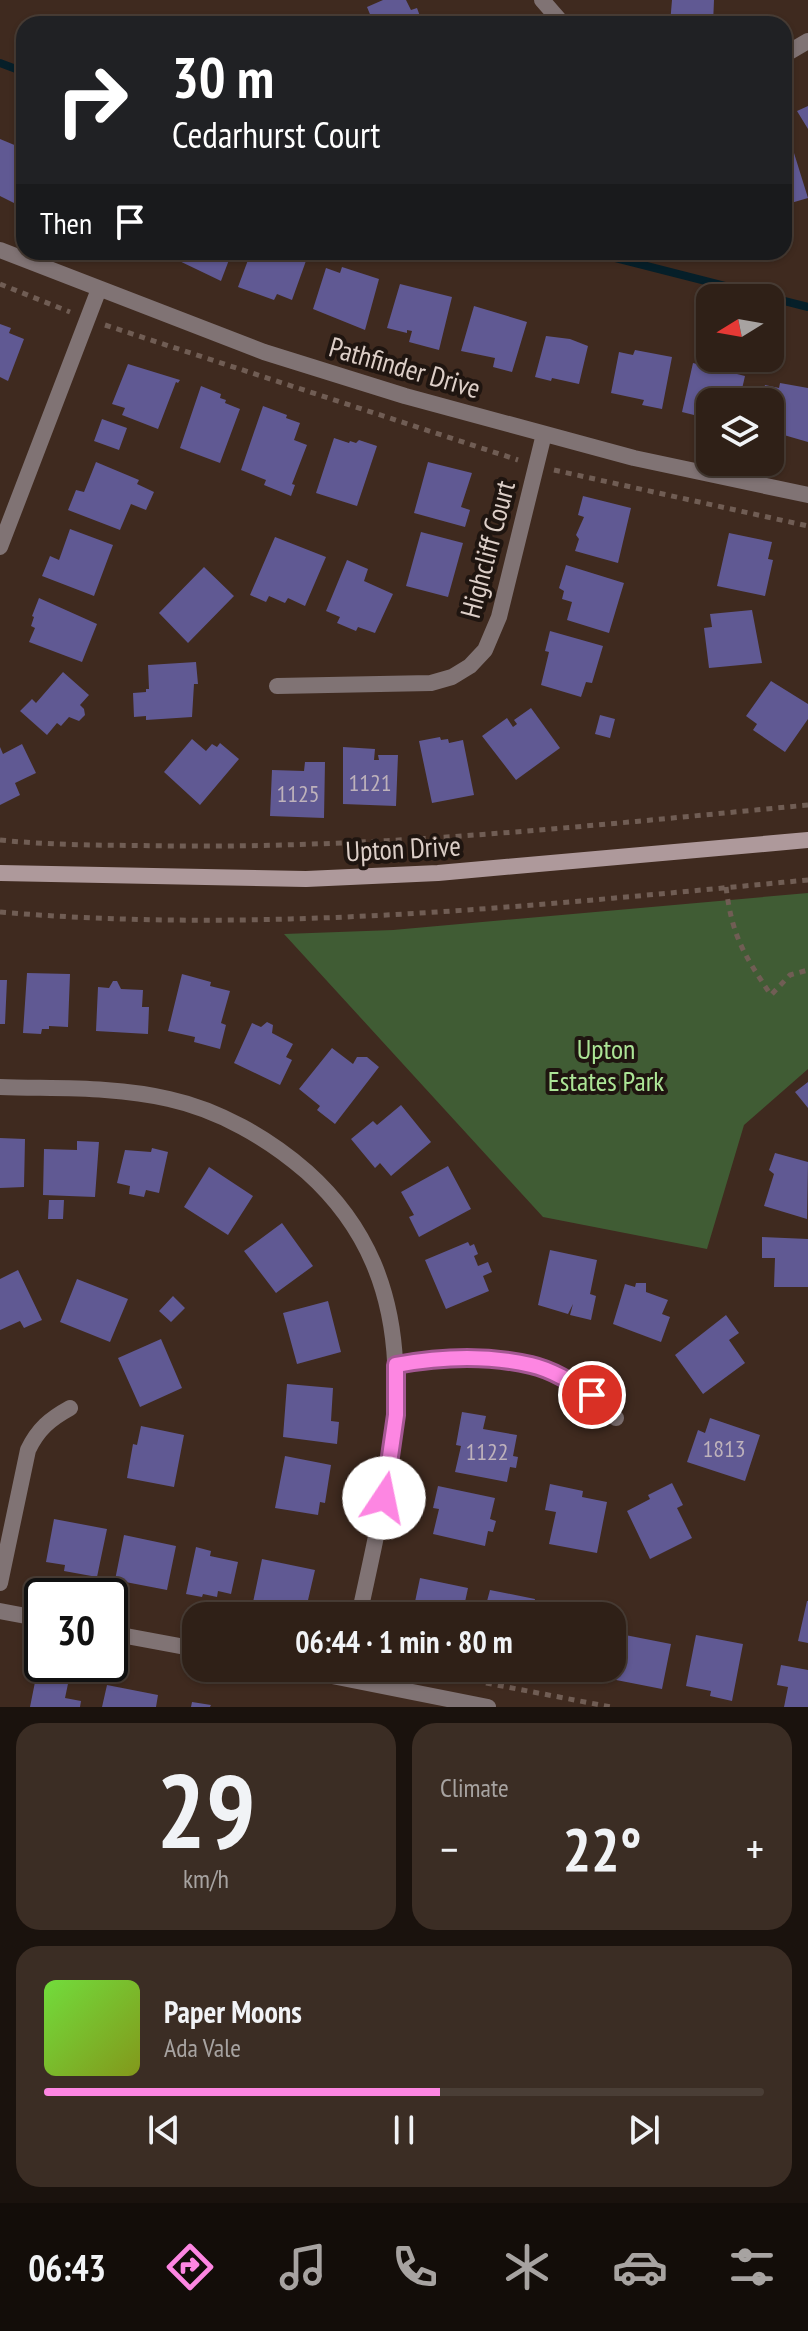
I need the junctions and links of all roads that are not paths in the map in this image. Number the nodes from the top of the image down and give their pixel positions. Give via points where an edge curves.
1 (542, 0) edge
2 (556, 16) edge
3 (25, 260) edge
4 (99, 289) junction
5 (544, 434) junction
6 (808, 495) edge
7 (0, 547) edge
8 (277, 686) dead end
9 (808, 840) edge
10 (0, 873) edge
11 (0, 1087) edge
12 (396, 1365) junction
13 (70, 1408) dead end
14 (616, 1418) dead end
15 (0, 1583) edge
16 (362, 1602) edge
17 (0, 1611) edge
18 (24, 1616) edge
19 (128, 1636) edge
20 (182, 1646) edge
21 (384, 1682) edge
22 (488, 1707) edge

1 - 2 street
3 - 4 street, Pathfinder Drive
4 - 5 street, Pathfinder Drive via 264,352
4 - 7 street
5 - 6 street, Pathfinder Drive
5 - 8 street, Highcliff Court via 499,617 485,650 470,666 431,683
9 - 10 main road, Upton Drive via 335,878
11 - 12 street via 127,1091 171,1099 246,1129 290,1158 321,1185 368,1253 383,1292
12 - 14 street via 451,1358 532,1365 573,1383
12 - 16 street via 390,1468
13 - 15 street via 49,1420 28,1450
17 - 18 street
19 - 20 street
21 - 22 street

